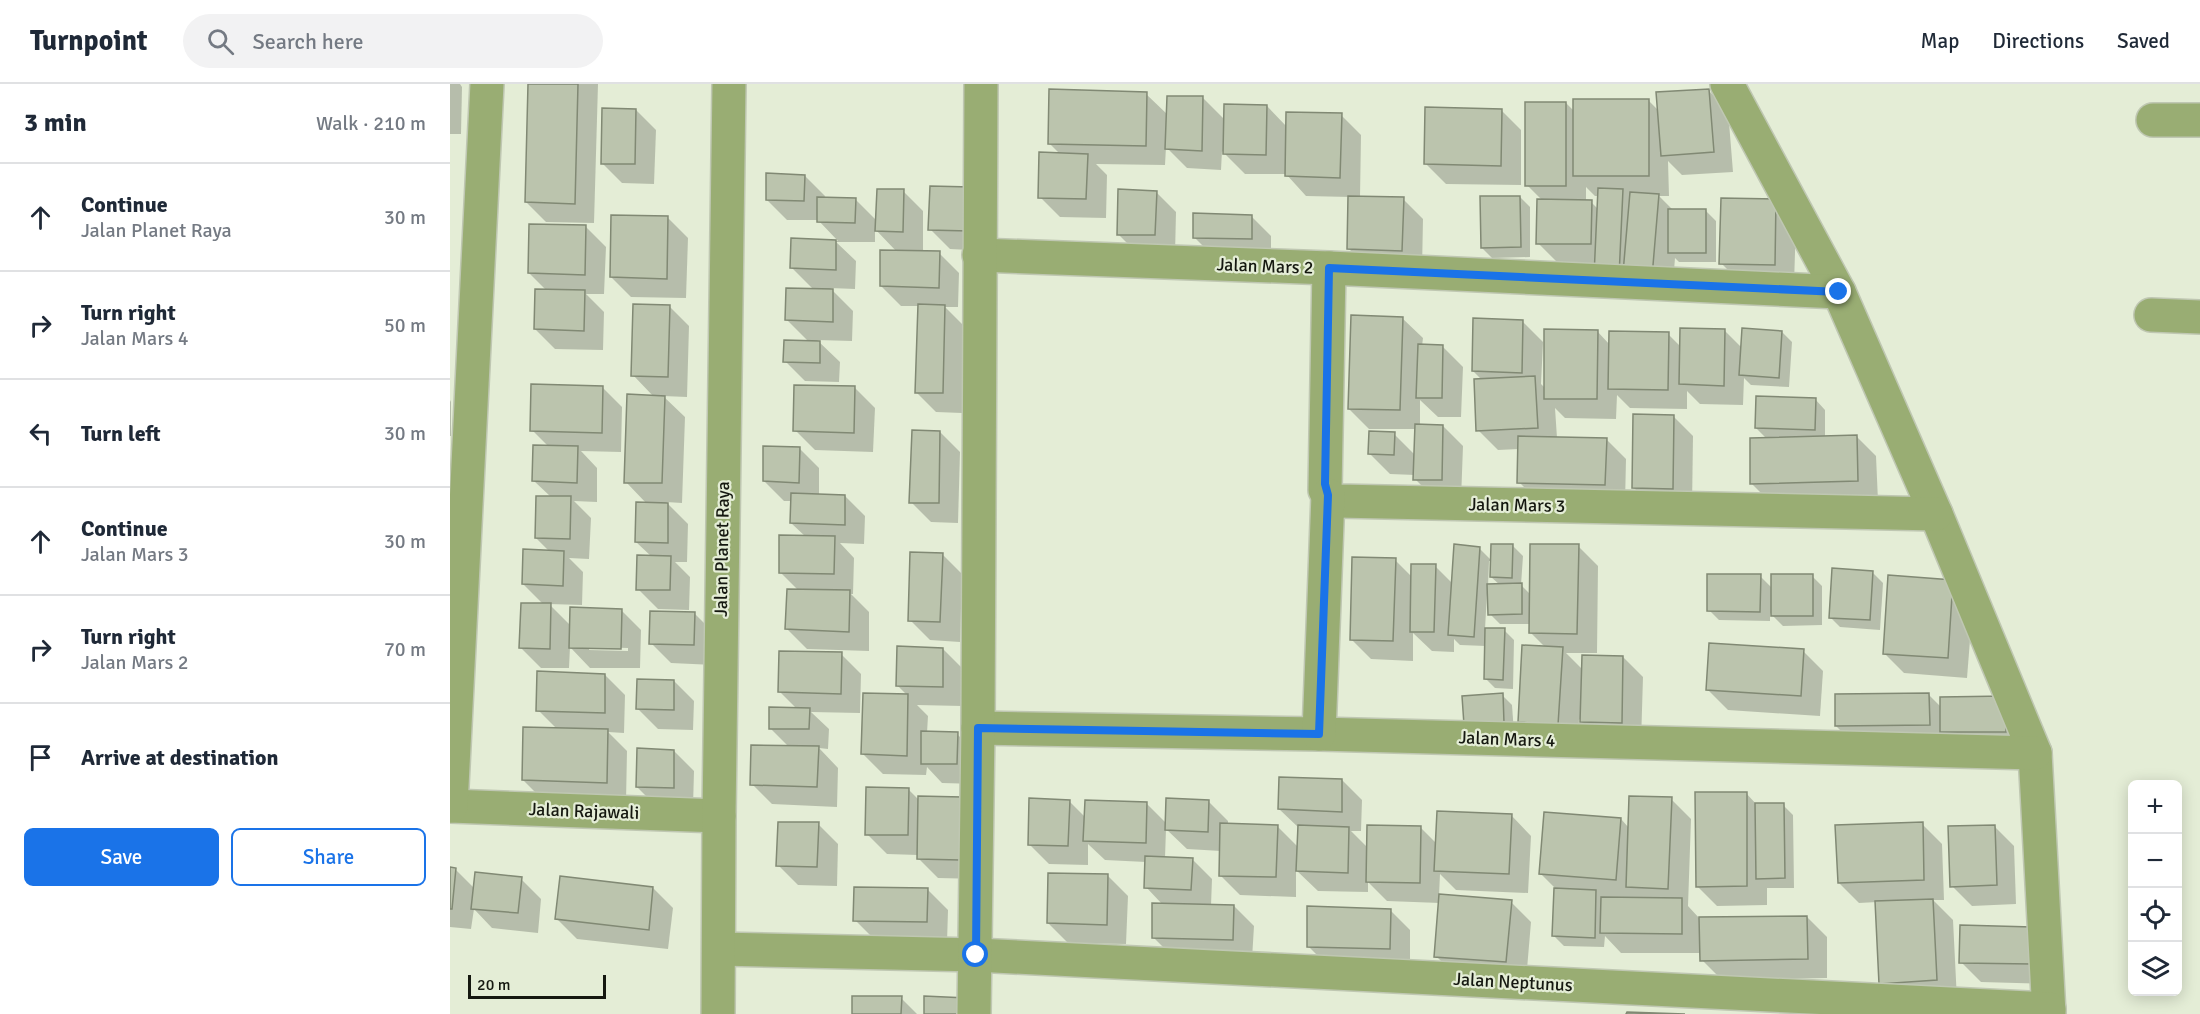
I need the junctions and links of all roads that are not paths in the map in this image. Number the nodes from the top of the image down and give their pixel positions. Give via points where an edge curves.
1 (487, 84) edge
2 (729, 84) edge
3 (981, 84) edge
4 (1727, 84) edge
5 (2153, 120) dead end
6 (2200, 120) edge
7 (979, 255) junction
8 (1329, 268) junction
9 (1839, 292) junction
10 (2151, 315) dead end
11 (2200, 317) edge
12 (1328, 495) junction
13 (1936, 514) junction
14 (978, 728) junction
15 (1319, 734) junction
16 (2035, 753) junction
17 (451, 806) edge
18 (718, 816) junction
19 (719, 949) junction
20 (976, 955) junction
21 (2049, 1011) edge
22 (718, 1014) edge
23 (974, 1014) edge

1 - 17 street
2 - 18 street, Jalan Planet Raya
3 - 7 street
4 - 9 street
5 - 6 street
7 - 8 street, Jalan Mars 2
7 - 14 street
8 - 9 street, Jalan Mars 2
8 - 12 street via 1325,484
9 - 13 street
10 - 11 street
12 - 13 street, Jalan Mars 3 via 1338,501
12 - 15 street
13 - 16 street
14 - 15 street, Jalan Mars 4
14 - 20 street
15 - 16 street, Jalan Mars 4
16 - 21 street
17 - 18 street, Jalan Rajawali
18 - 19 street, Jalan Planet Raya
19 - 20 street, Jalan Neptunus
19 - 22 street, Jalan Planet Raya
20 - 21 street, Jalan Neptunus
20 - 23 street

